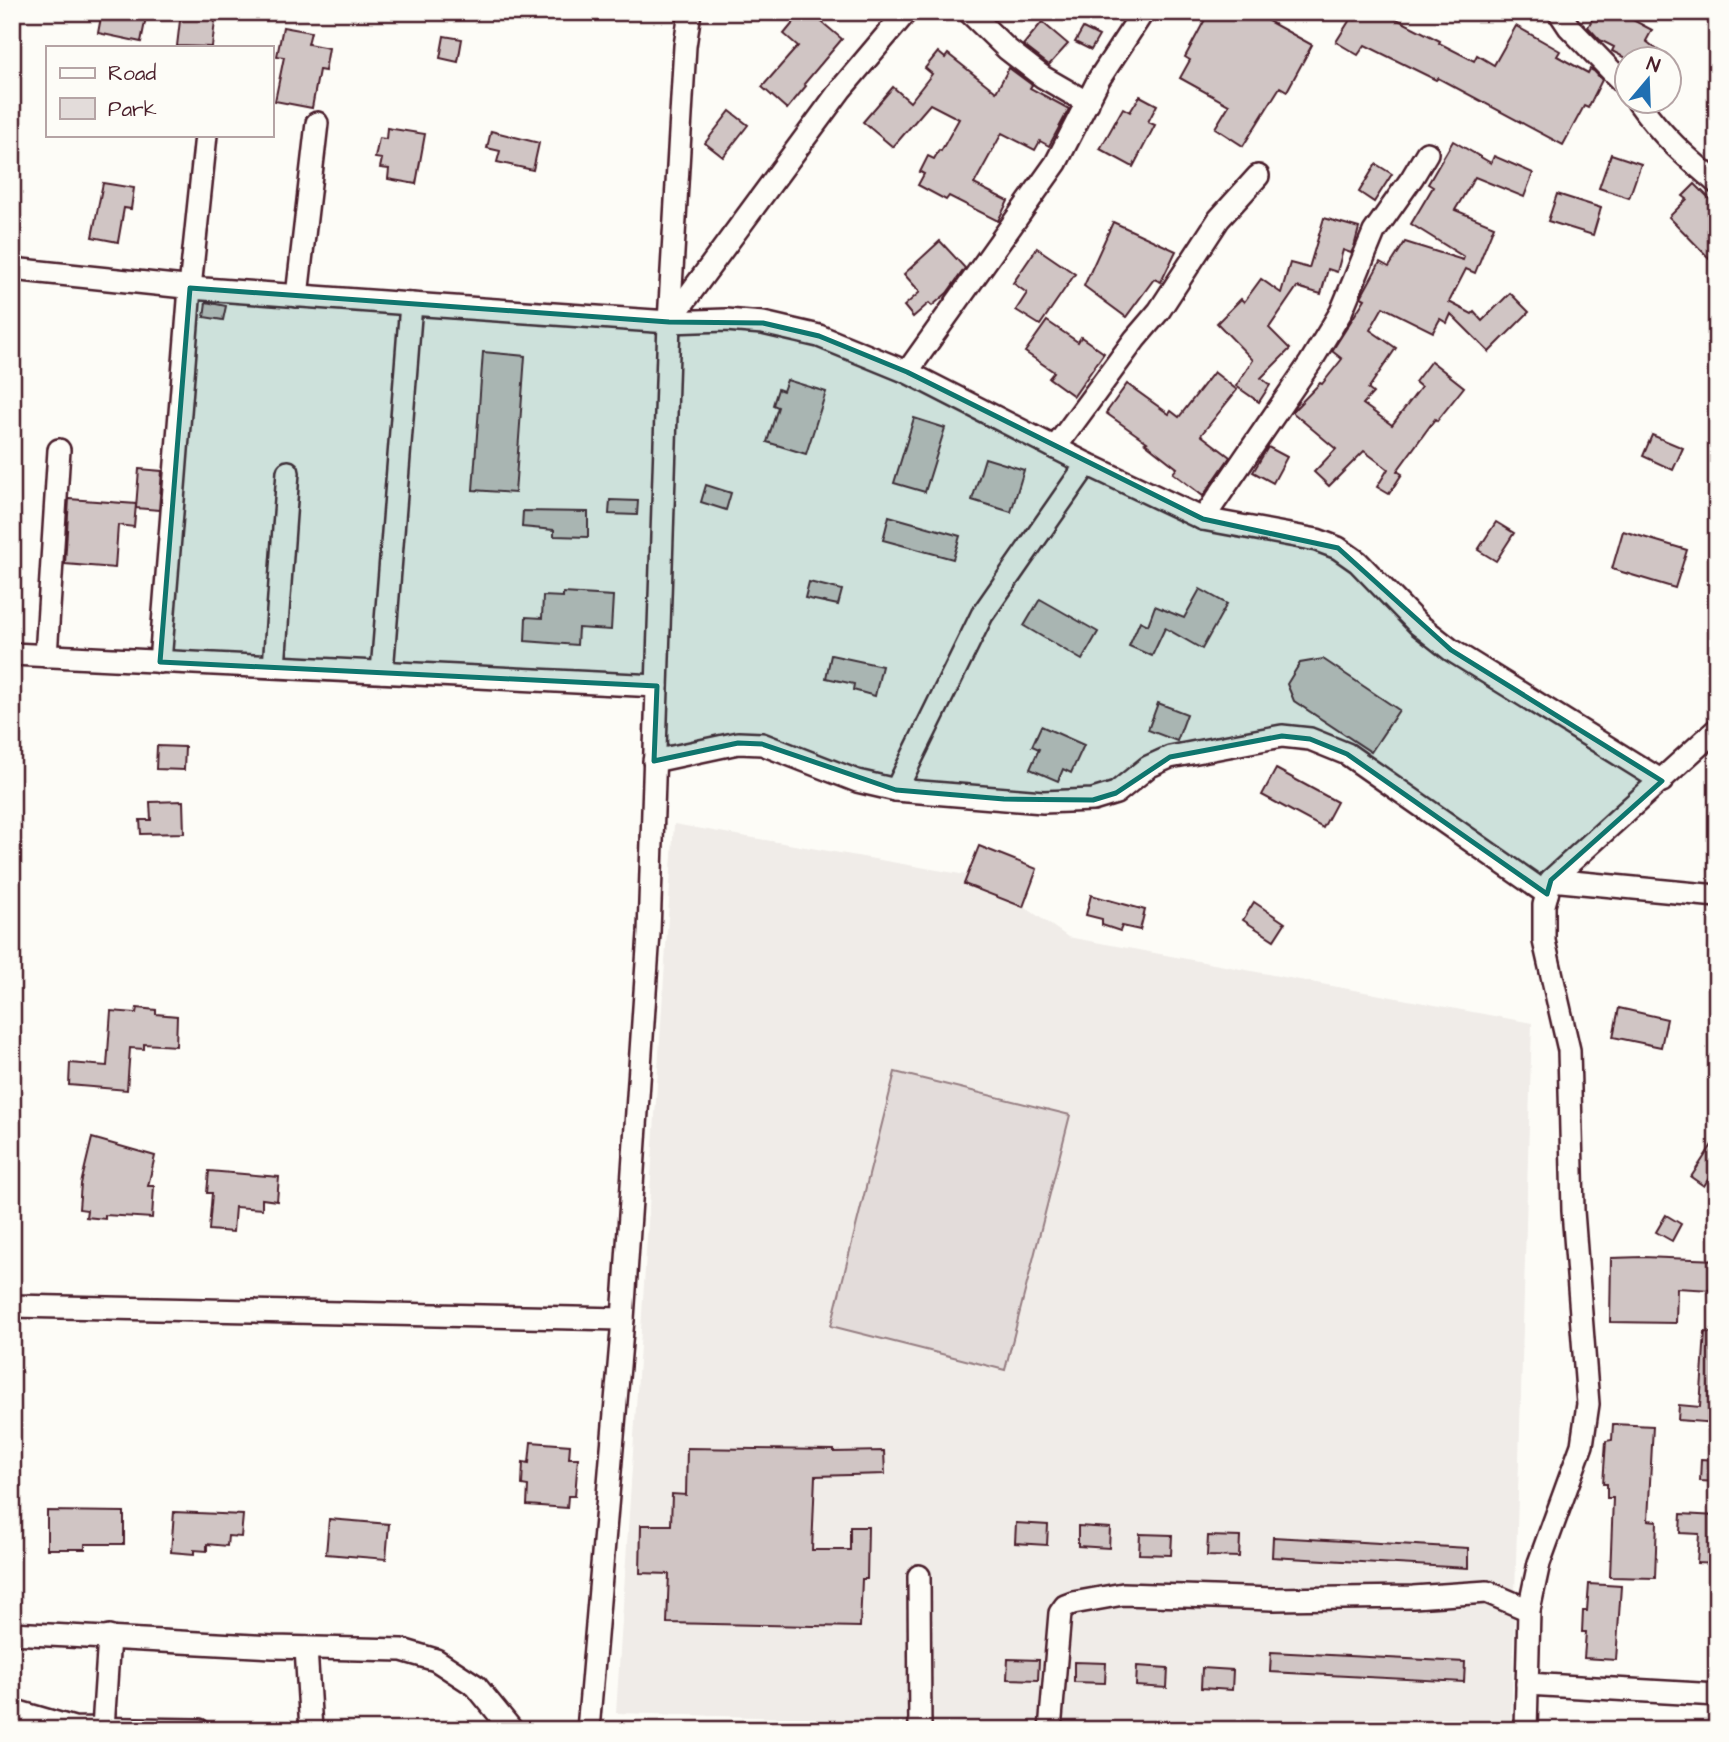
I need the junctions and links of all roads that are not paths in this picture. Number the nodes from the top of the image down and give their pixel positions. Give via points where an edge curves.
1 (690, 12) edge
2 (906, 12) edge
3 (969, 12) edge
4 (1143, 12) edge
5 (1559, 12) edge
6 (1614, 74) edge
7 (1088, 103) junction
8 (1648, 116) edge
9 (317, 123) dead end
10 (206, 136) edge
11 (1427, 153) dead end
12 (1258, 176) dead end
13 (1717, 183) edge
14 (12, 270) edge
15 (190, 288) junction
16 (297, 296) junction
17 (411, 304) junction
18 (669, 322) junction
19 (907, 372) junction
20 (1055, 448) junction
21 (59, 450) dead end
22 (1087, 464) junction
23 (288, 472) dead end
24 (1203, 519) junction
25 (12, 654) edge
26 (46, 656) junction
27 (160, 662) junction
28 (274, 667) junction
29 (382, 672) junction
30 (657, 686) junction
31 (1717, 729) edge
32 (654, 761) junction
33 (1662, 781) junction
34 (896, 790) junction
35 (1549, 887) junction
36 (1717, 896) edge
37 (12, 1306) edge
38 (623, 1319) junction
39 (919, 1576) dead end
40 (1529, 1610) junction
41 (12, 1633) edge
42 (109, 1637) junction
43 (306, 1648) junction
44 (1527, 1684) junction
45 (1717, 1695) edge
46 (12, 1710) edge
47 (103, 1728) edge
48 (199, 1730) edge
49 (311, 1730) edge
50 (512, 1730) edge
51 (588, 1730) edge
52 (920, 1730) edge
53 (1050, 1730) edge
54 (1526, 1730) edge

1 - 18 street
2 - 18 street via 841,89
3 - 7 street via 1042,77
4 - 7 street
5 - 6 street
7 - 19 street via 1056,163
8 - 13 street via 1669,142
9 - 16 street
10 - 15 street
11 - 24 street via 1374,232 1341,313
12 - 20 street via 1219,219 1159,311
14 - 15 street
15 - 16 street
15 - 27 street
16 - 17 street
17 - 18 street
17 - 29 street
18 - 19 street via 763,323 819,336
18 - 30 street
19 - 20 street
20 - 22 street
21 - 26 street
22 - 24 street
22 - 34 street via 982,615
23 - 28 street
24 - 33 street via 1338,548 1451,650
25 - 26 street
26 - 27 street
27 - 28 street
28 - 29 street
29 - 30 street
30 - 32 street
31 - 33 street
32 - 34 street via 738,743 762,744 857,781
32 - 38 street via 649,933
33 - 35 street
34 - 35 street via 1043,802 1093,800 1116,793 1148,767 1170,757 1282,736 1310,739 1347,754
35 - 36 street
35 - 40 street via 1544,941 1569,1050 1573,1211 1588,1404 1582,1445 1539,1563
37 - 38 street
38 - 51 street
39 - 52 street
40 - 44 street
40 - 53 street via 1487,1592 1273,1599 1123,1594 1084,1599 1065,1606 1060,1613
41 - 42 street
42 - 43 street
42 - 47 street
43 - 49 street
43 - 50 street via 402,1650 436,1660 476,1686
44 - 45 street
44 - 54 street
46 - 47 street via 74,1728
47 - 48 street

